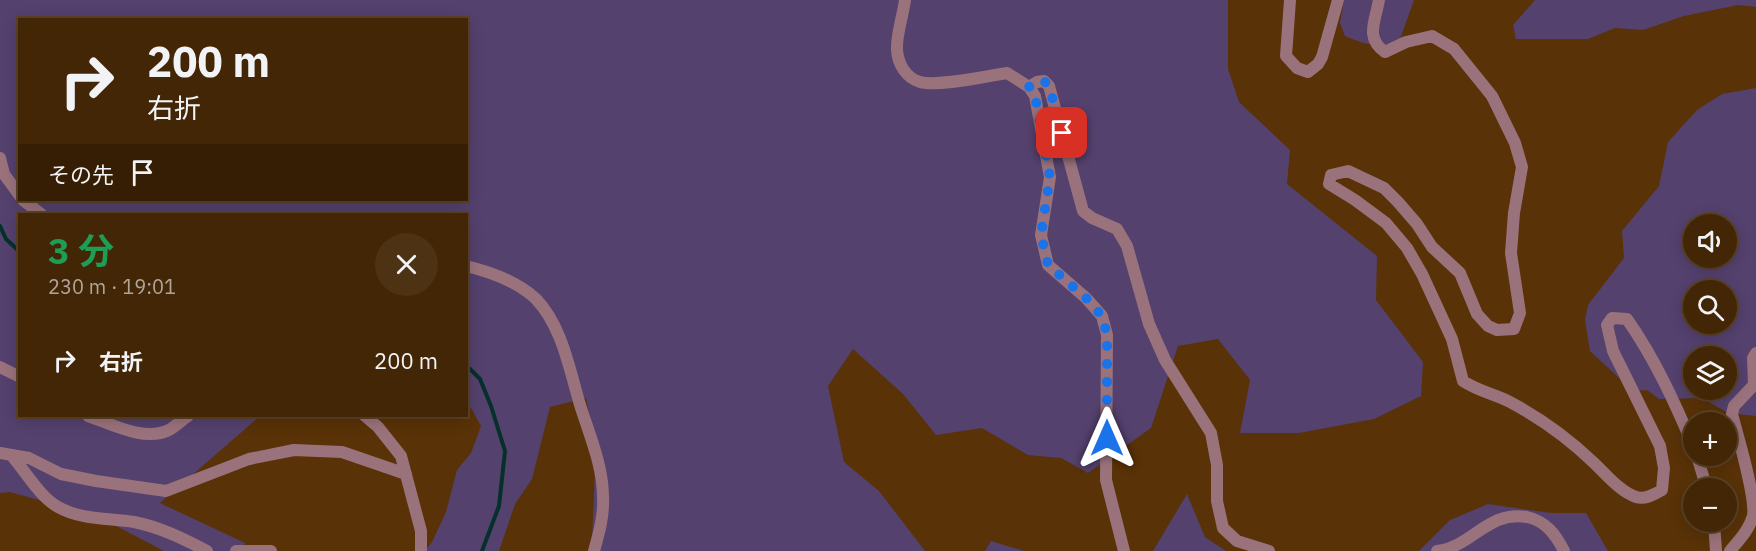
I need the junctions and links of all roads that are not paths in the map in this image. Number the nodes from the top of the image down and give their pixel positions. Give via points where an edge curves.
1 (905, 0) edge
2 (1290, 0) edge
3 (1338, 0) edge
4 (1379, 0) edge
5 (1029, 87) junction
6 (0, 158) edge
7 (18, 193) edge
8 (24, 201) edge
9 (40, 213) edge
10 (468, 267) edge
11 (1756, 353) edge
12 (0, 367) edge
13 (18, 376) edge
14 (91, 417) edge
15 (187, 417) edge
16 (366, 417) edge
17 (1683, 423) edge
18 (6, 455) edge
19 (406, 474) junction
20 (1715, 532) edge
21 (207, 551) edge
22 (236, 551) edge
23 (271, 551) edge
24 (421, 551) edge
25 (594, 551) edge
26 (1124, 551) edge
27 (1269, 551) edge
28 (1437, 551) edge
29 (1564, 551) edge
30 (1716, 551) edge
31 (1730, 551) edge

1 - 5 street via 897,50 906,74 921,82 944,82 1008,73
2 - 3 street via 1286,56 1297,68 1308,72 1322,57
4 - 17 street via 1372,38 1376,46 1385,52 1432,36 1454,49 1492,96 1522,167 1511,253 1520,313 1514,329 1497,330 1477,314 1460,273 1432,247 1384,188 1348,171 1331,176 1329,184 1386,224 1407,248 1452,339 1463,381 1539,419 1619,487 1638,498 1651,496 1662,490 1660,446 1613,351 1607,325 1612,318 1627,319
5 - 26 street via 1035,96 1050,177 1041,235 1048,265 1102,316 1107,335 1107,480
5 - 27 street via 1044,81 1049,86 1083,211 1117,229 1127,246 1149,324 1165,360 1211,433 1223,528 1237,541
6 - 7 street via 4,174
8 - 9 street
10 - 25 street via 500,276 528,293 549,316 561,343 596,454 603,494 603,517
11 - 31 street via 1754,385 1734,406 1732,414 1754,499 1753,514 1747,530
12 - 13 street
14 - 15 street via 153,435
16 - 19 street via 401,456
18 - 19 street via 29,458 60,474 166,491 249,459 294,450 342,452
18 - 21 street via 31,478 43,497 58,508 74,514 136,522
19 - 24 street via 421,531
20 - 30 street
22 - 23 street
28 - 29 street via 1501,518 1515,515 1546,525

